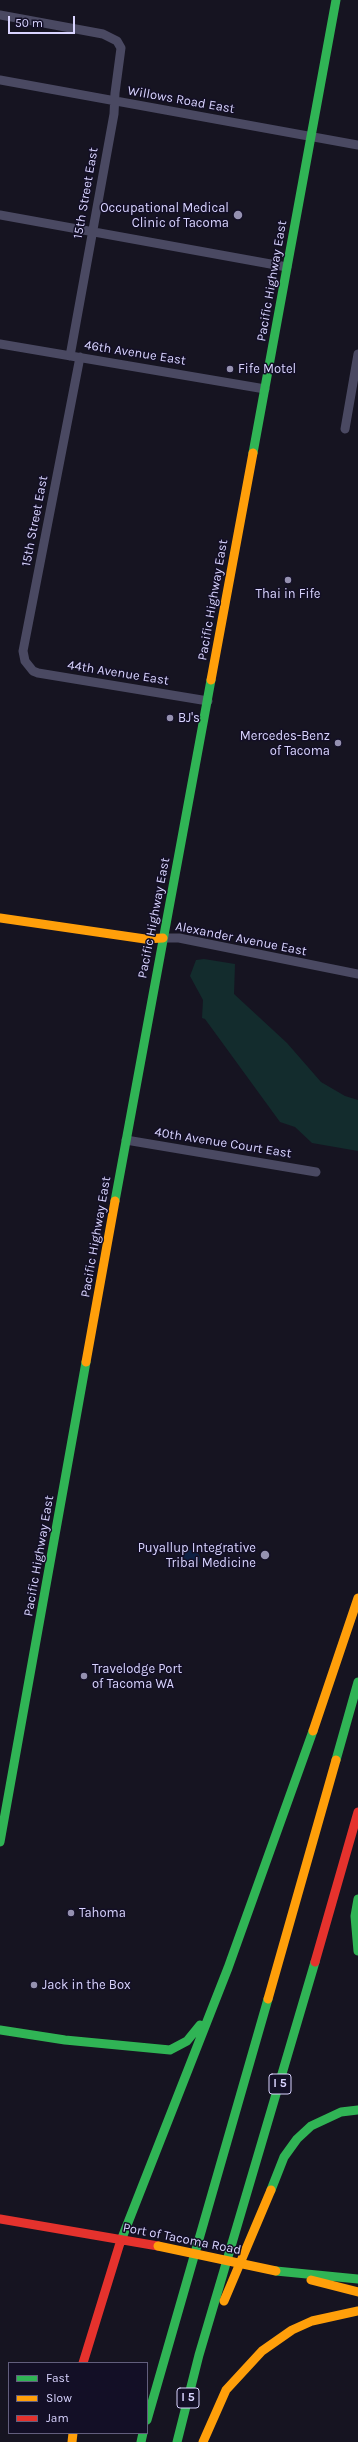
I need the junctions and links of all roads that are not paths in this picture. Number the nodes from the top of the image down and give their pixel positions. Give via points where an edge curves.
1 (336, 0) edge
2 (0, 15) edge
3 (0, 80) edge
4 (115, 102) junction
5 (311, 136) junction
6 (358, 146) edge
7 (0, 215) edge
8 (92, 232) junction
9 (287, 267) junction
10 (0, 344) edge
11 (358, 354) edge
12 (70, 356) junction
13 (80, 357) junction
14 (265, 389) junction
15 (345, 429) dead end
16 (27, 665) joint
17 (208, 701) junction
18 (0, 918) edge
19 (164, 938) junction
20 (358, 974) edge
21 (126, 1140) junction
22 (316, 1172) dead end
23 (358, 1598) edge
24 (358, 1682) edge
25 (358, 1812) edge
26 (0, 1842) edge
27 (358, 1899) edge
28 (358, 1951) edge
29 (210, 2011) junction
30 (0, 2021) edge
31 (0, 2030) edge
32 (29, 2035) junction
33 (358, 2110) edge
34 (0, 2219) edge
35 (122, 2240) junction
36 (276, 2271) junction
37 (358, 2279) edge
38 (358, 2292) edge
39 (358, 2311) edge
40 (199, 2355) junction
41 (83, 2362) edge
42 (148, 2417) edge
43 (177, 2442) edge
44 (203, 2442) edge

1 - 5 main road, Pacific Highway East
2 - 4 street, 15th Street East via 103,34 119,42 122,50
3 - 4 street, Willows Road East
4 - 5 street, Willows Road East
4 - 8 street, 15th Street East
5 - 6 street, Willows Road East
5 - 9 main road, Pacific Highway East
7 - 8 street
8 - 9 street
8 - 12 street, 15th Street East
9 - 14 main road, Pacific Highway East
10 - 12 street, 46th Avenue East
11 - 15 street
12 - 13 street, 46th Avenue East
13 - 14 street, 46th Avenue East
13 - 16 street, 15th Street East via 23,651
14 - 17 main road, Pacific Highway East
16 - 17 street, 44th Avenue East via 38,673
17 - 19 main road, Pacific Highway East
18 - 19 main road, Alexander Avenue East via 145,939
19 - 20 street, Alexander Avenue East via 179,938
19 - 21 main road, Pacific Highway East
21 - 22 street, 40th Avenue Court East
21 - 26 main road, Pacific Highway East
23 - 29 main road via 294,1788
24 - 42 main road
25 - 40 main road, I 5
27 - 28 main road via 355,1916
29 - 32 main road via 187,2041 170,2050 139,2050
29 - 35 main road
30 - 32 main road
31 - 32 main road
33 - 40 main road via 341,2112 311,2126 297,2139 284,2157 250,2244
34 - 35 main road, Port of Tacoma Road
35 - 36 main road, Port of Tacoma Road, bridge
35 - 41 main road via 101,2299
36 - 37 main road
36 - 38 main road, Port of Tacoma Road
39 - 44 main road via 312,2321 292,2330 262,2351 226,2390
40 - 43 main road, I 5

